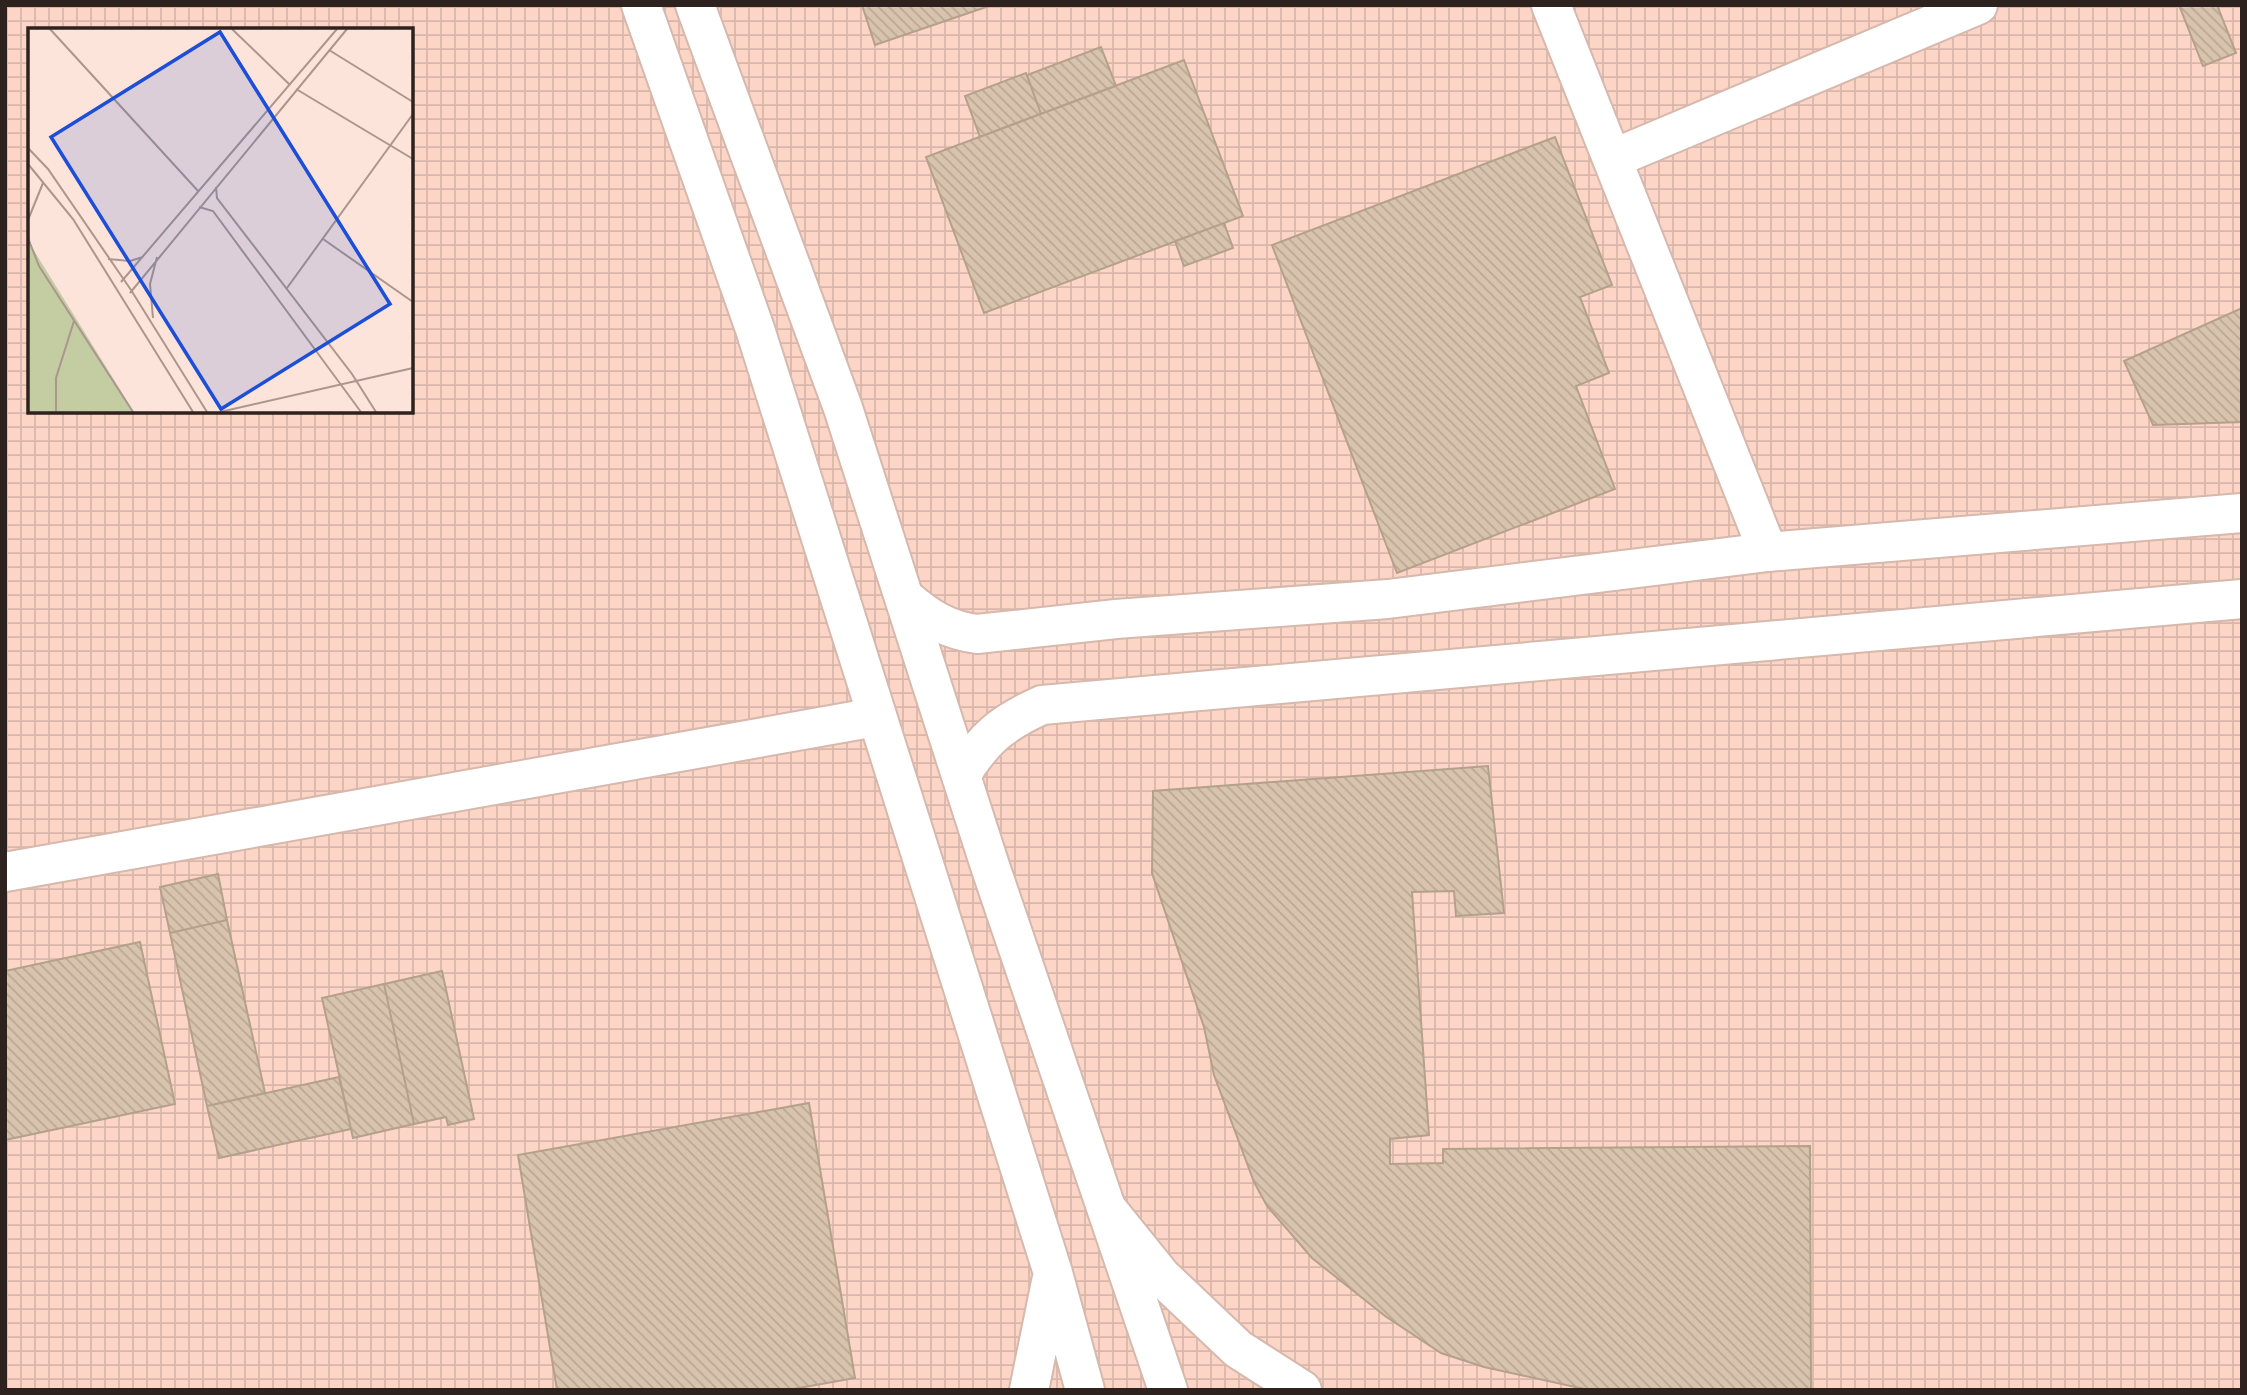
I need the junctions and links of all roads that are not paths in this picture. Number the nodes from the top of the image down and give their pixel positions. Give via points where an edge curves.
1 (641, 5) edge
2 (695, 5) edge
3 (1551, 5) edge
4 (1978, 5) edge
5 (1612, 159) junction
6 (2242, 513) edge
7 (1768, 552) junction
8 (905, 598) junction
9 (2242, 599) edge
10 (876, 717) junction
11 (961, 775) junction
12 (5, 872) edge
13 (1107, 1209) junction
14 (1053, 1273) junction
15 (1029, 1390) edge
16 (1085, 1390) edge
17 (1168, 1390) edge
18 (1302, 1390) edge

1 - 10 street via 755,330
2 - 8 street via 843,408
3 - 5 street
4 - 5 street
5 - 7 street
6 - 7 street
7 - 8 street via 1388,599 1116,618 977,634 956,631 928,618
8 - 11 street
9 - 11 street via 1042,705 1007,721
10 - 12 street
10 - 14 street
11 - 13 street
13 - 17 street
13 - 18 street via 1161,1276 1238,1349
14 - 15 street
14 - 16 street

